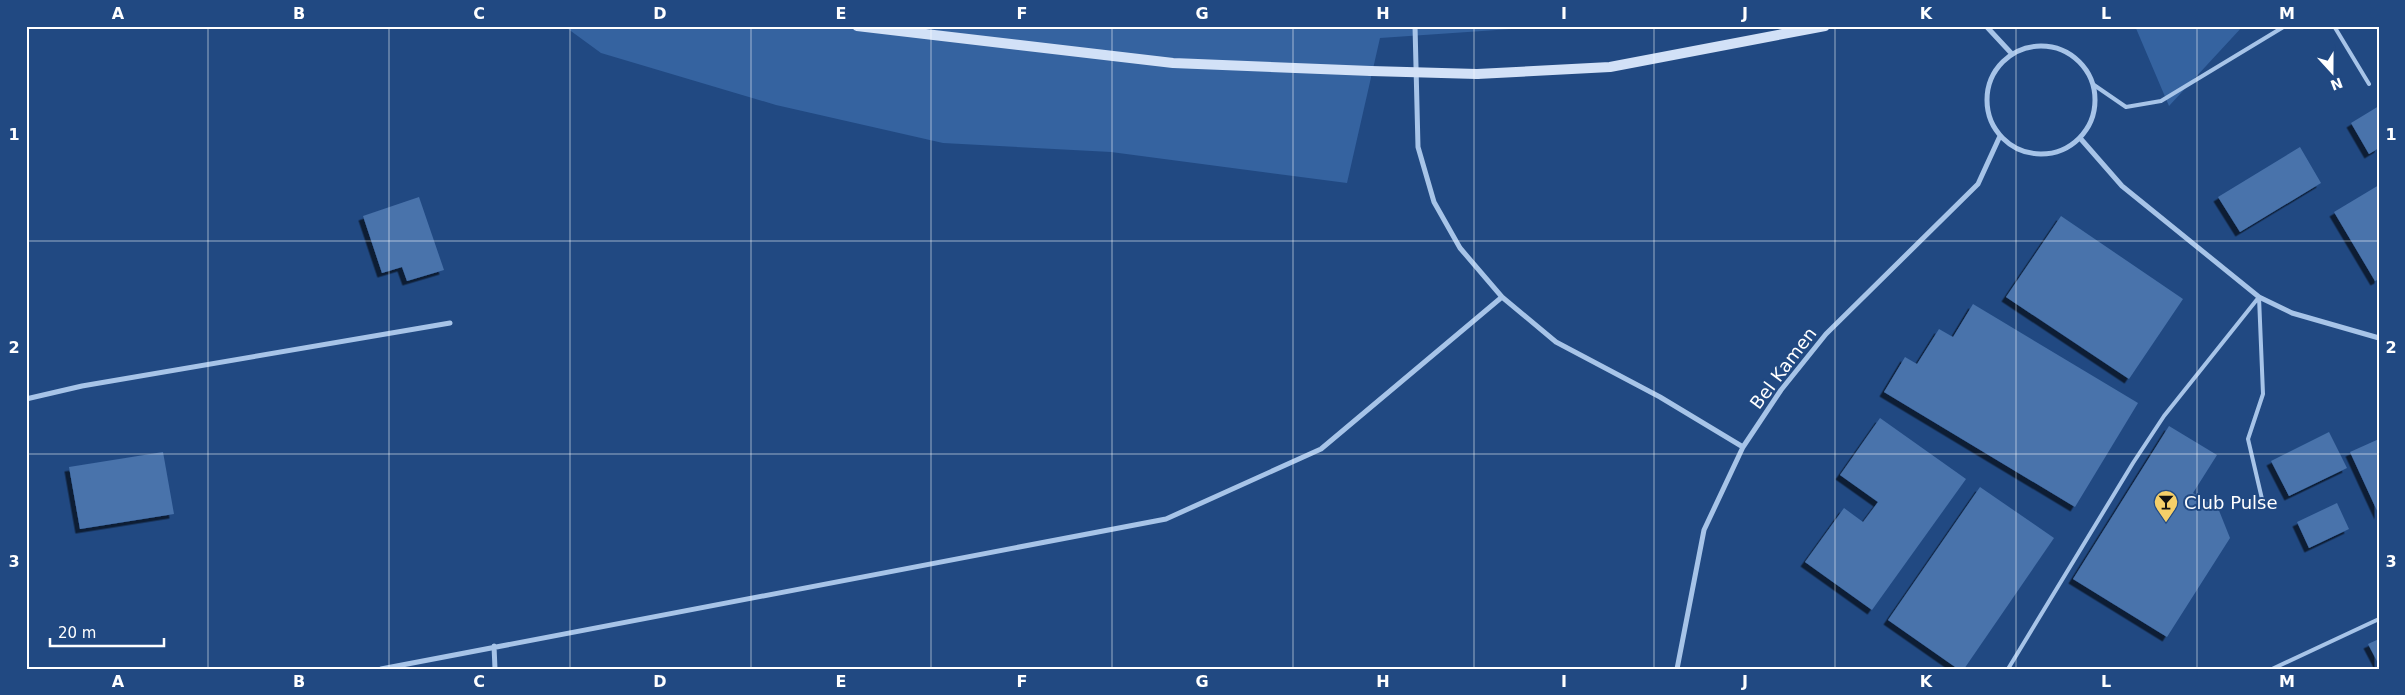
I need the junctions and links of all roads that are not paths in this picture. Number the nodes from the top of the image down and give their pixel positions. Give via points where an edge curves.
1 (857, 26) edge
2 (1415, 26) edge
3 (1824, 26) edge
4 (1986, 26) edge
5 (2285, 26) edge
6 (2334, 26) edge
7 (2012, 54) junction
8 (2369, 84) dead end
9 (2094, 85) junction
10 (2000, 136) junction
11 (2080, 138) junction
12 (1502, 297) junction
13 (2260, 297) junction
14 (450, 324) dead end
15 (2379, 338) edge
16 (26, 399) edge
17 (1743, 447) junction
18 (2262, 499) dead end
19 (2379, 619) edge
20 (494, 646) junction
21 (381, 669) edge
22 (495, 669) edge
23 (1677, 669) edge
24 (2008, 669) edge
25 (2272, 669) edge

1 - 3 street, bridge via 1173,64 1477,74 1610,67
2 - 12 street via 1418,147 1434,202 1460,248
4 - 7 street
5 - 9 lane via 2161,101 2126,107
6 - 8 lane
7 - 9 street via 2036,46 2054,47 2072,55 2085,68
7 - 10 street via 1998,67 1989,83 1986,102 1990,120
9 - 11 street via 2096,103 2091,122
10 - 11 street via 2015,148 2032,154 2065,149
10 - 17 street, Bel Kamen via 1978,184 1826,334 1780,390
11 - 13 street via 2122,186
12 - 17 street via 1556,342 1660,397
12 - 20 street via 1321,449 1166,519
13 - 15 street via 2292,313
13 - 18 lane via 2263,394 2248,439
13 - 24 lane via 2164,416
14 - 16 street via 92,384
17 - 23 street, Bel Kamen via 1704,530
19 - 25 lane
20 - 21 street
20 - 22 street

